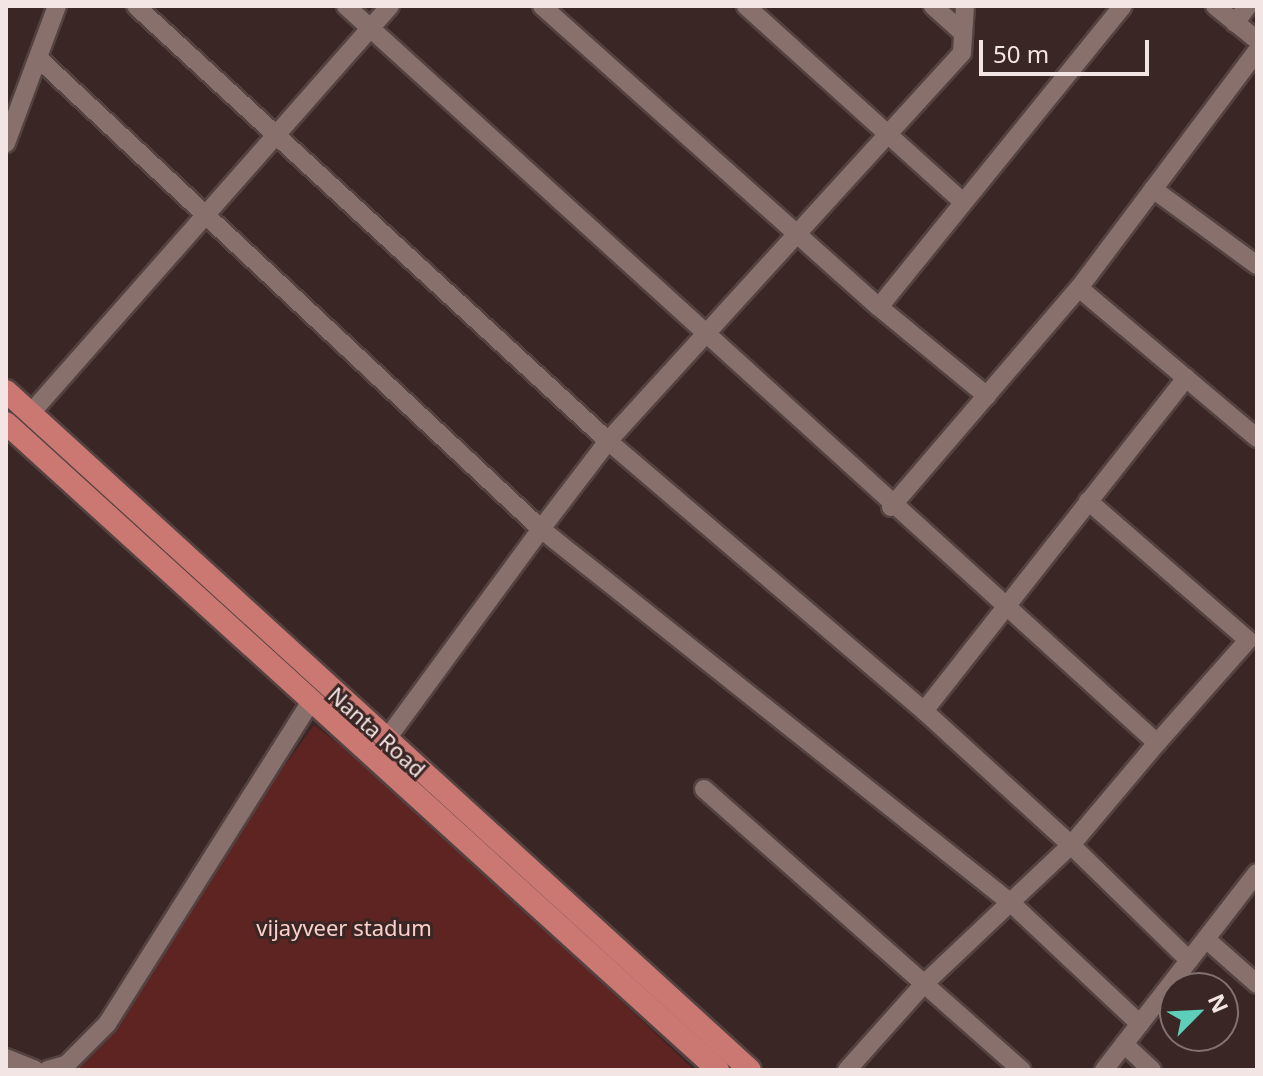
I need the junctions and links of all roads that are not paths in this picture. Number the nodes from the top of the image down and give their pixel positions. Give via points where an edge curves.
1 (57, 6) edge
2 (136, 6) edge
3 (346, 6) edge
4 (390, 6) edge
5 (542, 6) edge
6 (746, 6) edge
7 (933, 6) edge
8 (965, 6) edge
9 (1123, 6) edge
10 (1215, 6) edge
11 (1248, 6) edge
12 (1235, 23) junction
13 (370, 28) junction
14 (963, 33) junction
15 (1257, 40) edge
16 (1257, 51) edge
17 (38, 58) junction
18 (8, 126) edge
19 (276, 135) junction
20 (886, 136) junction
21 (1153, 189) junction
22 (962, 201) junction
23 (205, 216) junction
24 (799, 232) junction
25 (1257, 265) edge
26 (1079, 288) junction
27 (879, 307) junction
28 (704, 337) junction
29 (1186, 378) junction
30 (6, 391) edge
31 (987, 396) junction
32 (30, 414) junction
33 (6, 423) edge
34 (1257, 438) edge
35 (608, 441) junction
36 (1088, 501) junction
37 (891, 507) junction
38 (541, 529) junction
39 (1003, 608) junction
40 (1254, 638) edge
41 (312, 700) junction
42 (924, 711) junction
43 (386, 740) junction
44 (1157, 743) junction
45 (704, 789) dead end
46 (1071, 845) junction
47 (1257, 873) edge
48 (1011, 903) junction
49 (1206, 939) junction
50 (1189, 960) junction
51 (924, 984) junction
52 (1257, 984) edge
53 (1140, 1024) junction
54 (1124, 1044) junction
55 (6, 1058) edge
56 (35, 1070) edge
57 (48, 1070) edge
58 (718, 1070) edge
59 (750, 1070) edge
60 (847, 1070) edge
61 (1022, 1070) edge
62 (1104, 1070) edge
63 (1152, 1070) edge

1 - 17 street
2 - 19 street
3 - 13 street
4 - 13 street
5 - 24 street
6 - 20 street
7 - 14 street
8 - 14 street
9 - 22 street
10 - 12 street
11 - 12 street
12 - 15 street
13 - 19 street
13 - 28 street
14 - 20 street via 962,53
16 - 21 street
17 - 18 street
17 - 23 street
19 - 23 street
19 - 35 street
20 - 22 street
20 - 24 street
21 - 25 street
21 - 26 street
22 - 27 street
23 - 32 street
23 - 38 street
24 - 27 street
24 - 28 street
26 - 29 street
26 - 31 street
27 - 31 street
28 - 35 street
28 - 37 street
29 - 34 street
29 - 36 street
30 - 32 main road, Nanta Road
31 - 37 street
32 - 43 main road, Nanta Road
33 - 41 main road, Nanta Road
35 - 38 street
35 - 42 street
36 - 39 street
36 - 40 street
37 - 39 street
38 - 43 street
38 - 48 street
39 - 42 street
39 - 44 street
40 - 44 street
41 - 57 street via 107,1024 66,1065
41 - 58 main road, Nanta Road
42 - 46 street
43 - 59 main road, Nanta Road
44 - 46 street
45 - 51 street
46 - 48 street
46 - 50 street
47 - 49 street
48 - 51 street
48 - 53 street
49 - 50 street
49 - 52 street
50 - 53 street
51 - 60 street
51 - 61 street
53 - 54 street
54 - 62 street
54 - 63 street
55 - 56 street

